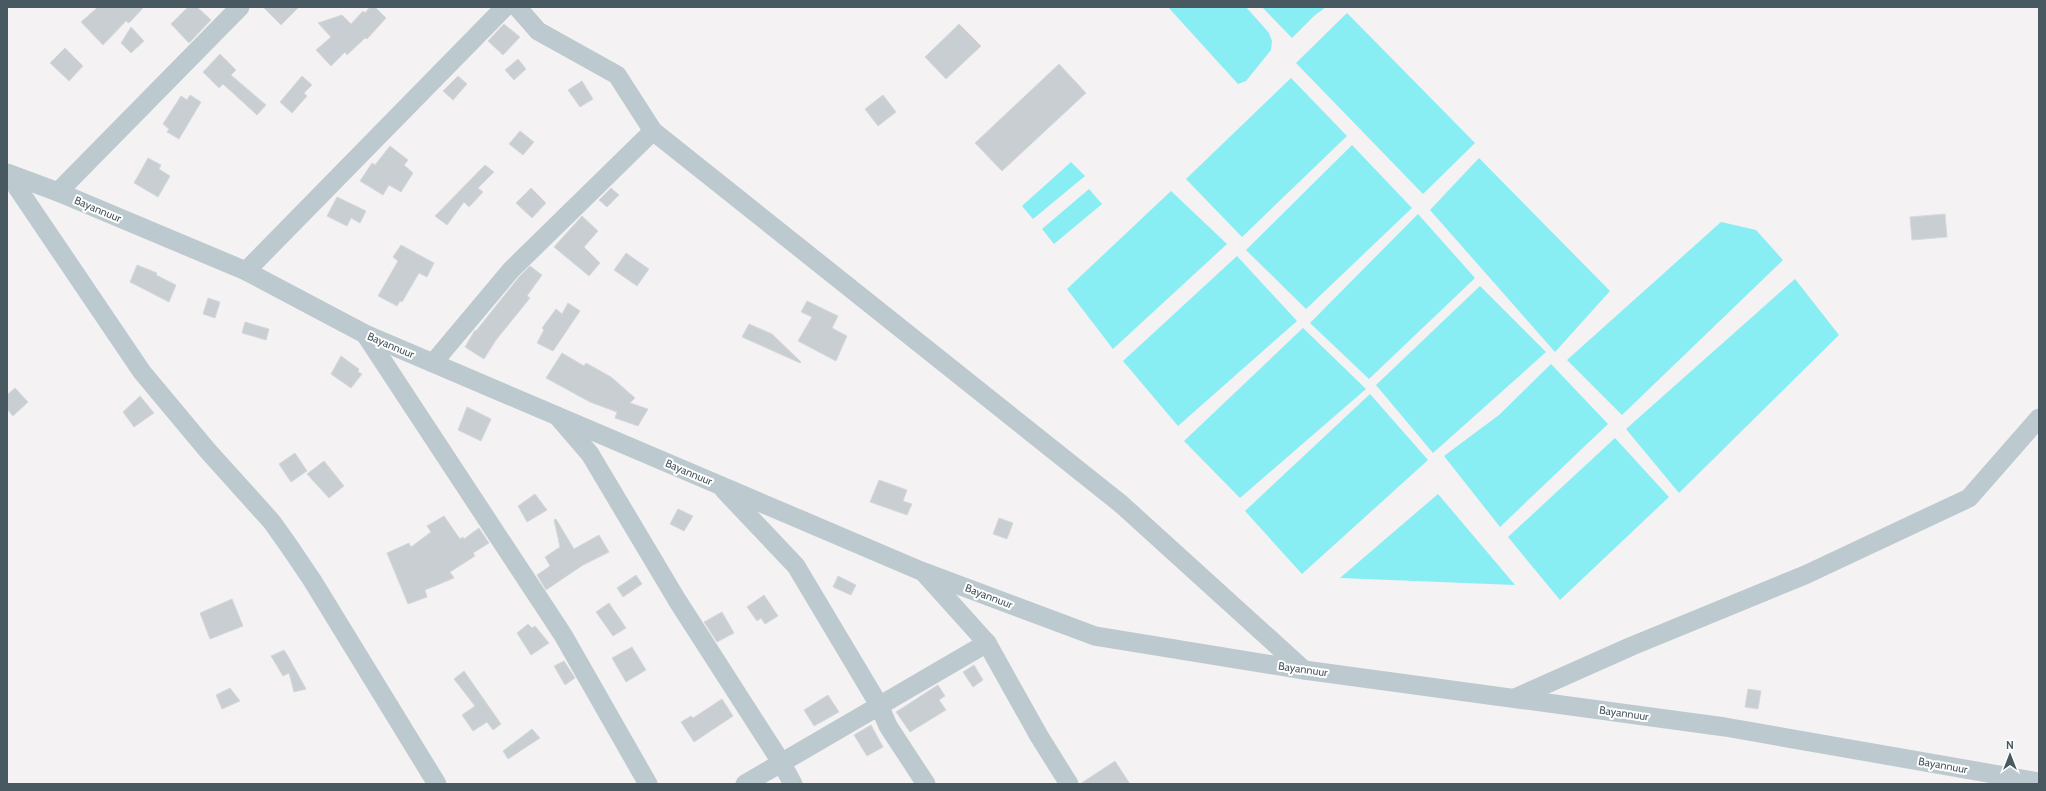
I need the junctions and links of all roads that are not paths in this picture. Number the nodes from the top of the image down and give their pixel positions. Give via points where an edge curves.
1 (240, 7) edge
2 (505, 7) edge
3 (517, 7) edge
4 (653, 131) junction
5 (7, 174) edge
6 (58, 192) junction
7 (246, 271) junction
8 (365, 334) junction
9 (433, 363) junction
10 (556, 415) junction
11 (2039, 418) edge
12 (719, 484) junction
13 (922, 570) junction
14 (987, 643) junction
15 (1304, 670) junction
16 (1515, 698) junction
17 (879, 705) junction
18 (781, 762) junction
19 (2039, 782) edge
20 (437, 784) edge
21 (648, 784) edge
22 (745, 784) edge
23 (793, 784) edge
24 (926, 784) edge
25 (1069, 784) edge

1 - 6 street
2 - 7 street
3 - 4 street via 538,31 617,76
4 - 9 street via 511,270
4 - 15 street via 1121,504
5 - 6 street, Bayannuur
5 - 20 street via 142,372 272,522 289,546
6 - 7 street, Bayannuur
7 - 8 street, Bayannuur
8 - 9 street, Bayannuur
8 - 21 street via 564,635
9 - 10 street, Bayannuur
10 - 12 street, Bayannuur
10 - 18 street via 590,454 677,600
11 - 16 street via 1969,498 1805,575 1632,646
12 - 13 street, Bayannuur
12 - 17 street via 796,566
13 - 14 street
13 - 15 street, Bayannuur via 1095,636
14 - 17 street
14 - 25 street
15 - 16 street, Bayannuur
16 - 19 street, Bayannuur via 1725,727
17 - 18 street
17 - 24 street via 888,726
18 - 22 street
18 - 23 street

